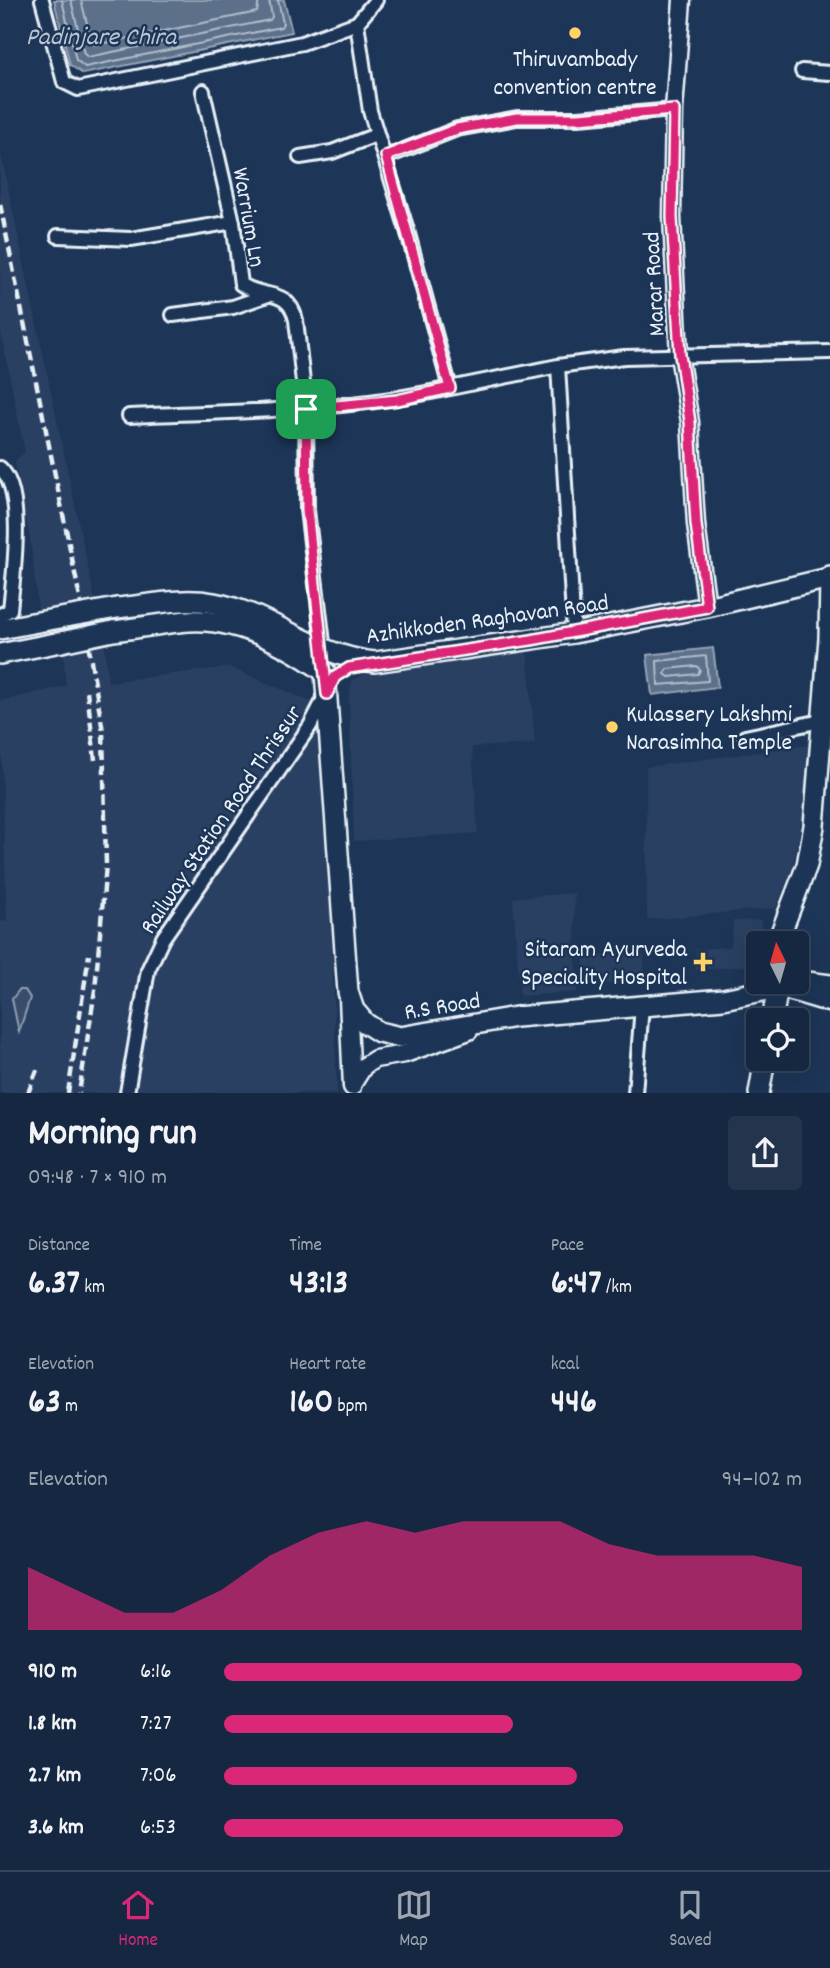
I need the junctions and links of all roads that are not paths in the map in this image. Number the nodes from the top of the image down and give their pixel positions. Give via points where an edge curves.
1 (42, 0) edge
2 (376, 0) edge
3 (682, 0) edge
4 (357, 23) junction
5 (802, 71) dead end
6 (830, 73) edge
7 (203, 91) dead end
8 (674, 110) junction
9 (376, 135) junction
10 (386, 156) junction
11 (300, 158) dead end
12 (233, 222) junction
13 (58, 236) dead end
14 (271, 294) junction
15 (173, 315) dead end
16 (830, 352) edge
17 (680, 355) junction
18 (558, 366) junction
19 (450, 388) junction
20 (306, 409) junction
21 (129, 416) dead end
22 (0, 468) edge
23 (830, 577) edge
24 (707, 607) junction
25 (0, 615) edge
26 (0, 629) edge
27 (574, 633) junction
28 (324, 651) junction
29 (0, 654) edge
30 (375, 662) junction
31 (828, 664) edge
32 (325, 672) junction
33 (327, 694) junction
34 (827, 720) edge
35 (745, 737) dead end
36 (781, 931) edge
37 (809, 982) edge
38 (830, 985) edge
39 (348, 992) junction
40 (746, 993) edge
41 (807, 994) edge
42 (830, 1002) edge
43 (642, 1006) junction
44 (492, 1021) junction
45 (763, 1071) edge
46 (351, 1089) edge
47 (127, 1093) edge
48 (635, 1093) edge
49 (759, 1093) edge

1 - 4 street via 64,82 78,89 302,43
2 - 4 street
3 - 8 street, Marar Road
4 - 9 street
5 - 6 street
7 - 12 street, Warrium Ln
8 - 10 street via 517,118 457,129
8 - 17 street, Marar Road via 672,217
9 - 10 street
9 - 11 street via 332,152
10 - 19 street
12 - 13 street via 131,239
12 - 14 street, Warrium Ln via 241,284
14 - 15 street via 233,307
14 - 20 street, Warrium Ln via 294,308
16 - 17 street
17 - 18 street
17 - 24 street, Marar Road
18 - 19 street
18 - 27 street
19 - 20 street via 397,400
20 - 21 street
20 - 28 street, Warrium Ln via 307,510
22 - 25 street via 11,485 16,547 10,610
23 - 24 main road, Azhikkoden Raghavan Road
23 - 31 main road
24 - 27 main road, Azhikkoden Raghavan Road
26 - 28 main road, Azhikkoden Raghavan Road, bridge via 117,608 182,601 214,603
27 - 30 main road, Azhikkoden Raghavan Road
28 - 30 main road, Azhikkoden Raghavan Road via 347,660
28 - 32 main road, R.S Road
29 - 32 main road, bridge via 191,621 245,628
30 - 33 main road via 342,672
31 - 34 main road
32 - 33 main road, R.S Road
33 - 39 main road, R.S Road
33 - 47 street, Railway Station Road Thrissur via 310,726 163,938 148,970
34 - 35 street
34 - 36 main road via 811,852
37 - 38 main road, R.S Road
39 - 44 main road, R.S Road via 365,1023 393,1037
39 - 46 street
40 - 43 main road, R.S Road
41 - 42 main road
43 - 44 main road, R.S Road
43 - 48 street
44 - 46 street via 430,1046 375,1059 364,1066
45 - 49 main road

